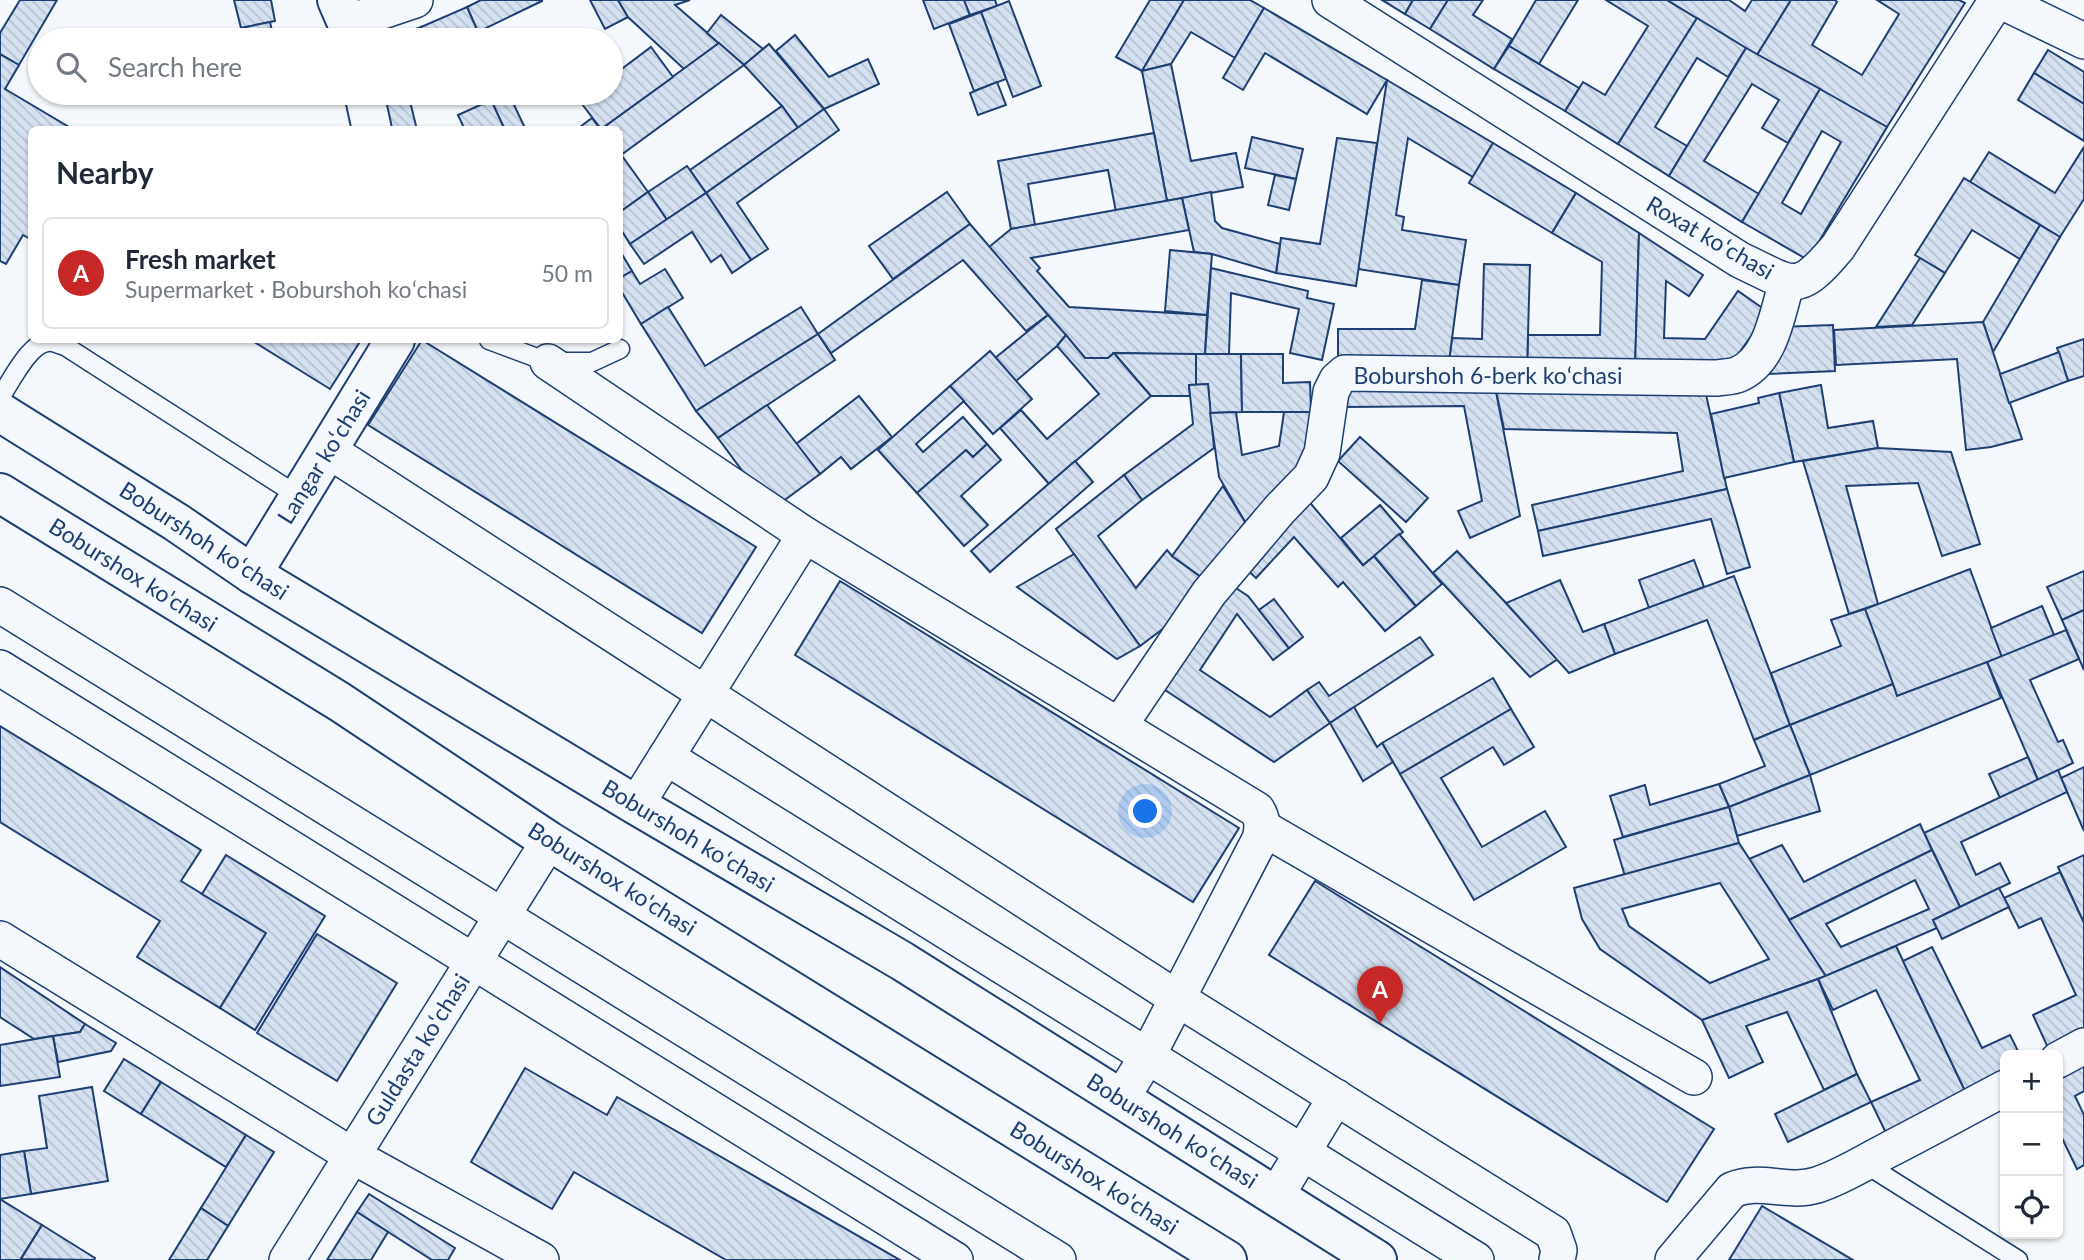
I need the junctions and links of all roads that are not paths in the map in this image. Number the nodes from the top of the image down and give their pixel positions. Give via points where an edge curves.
1 (415, 0) edge
2 (1330, 0) edge
3 (1998, 0) edge
4 (345, 21) edge
5 (2084, 41) edge
6 (367, 105) edge
7 (371, 126) edge
8 (1787, 282) junction
9 (45, 343) edge
10 (53, 343) edge
11 (394, 343) edge
12 (497, 343) edge
13 (620, 349) dead end
14 (548, 362) junction
15 (0, 398) edge
16 (0, 412) edge
17 (328, 450) junction
18 (0, 493) edge
19 (300, 497) junction
20 (805, 535) junction
21 (252, 574) junction
22 (0, 605) edge
23 (0, 668) edge
24 (705, 694) junction
25 (1119, 726) junction
26 (666, 757) junction
27 (636, 805) junction
28 (1263, 828) junction
29 (549, 841) junction
30 (502, 916) junction
31 (0, 939) edge
32 (474, 961) junction
33 (1178, 999) junction
34 (2084, 1046) edge
35 (1148, 1055) junction
36 (2063, 1057) edge
37 (1694, 1077) dead end
38 (2000, 1091) edge
39 (1336, 1097) junction
40 (1121, 1099) junction
41 (1302, 1152) junction
42 (353, 1156) junction
43 (1864, 1163) junction
44 (1276, 1196) junction
45 (287, 1260) edge
46 (541, 1260) edge
47 (955, 1260) edge
48 (1058, 1260) edge
49 (1227, 1260) edge
50 (1377, 1260) edge
51 (1476, 1260) edge
52 (1557, 1260) edge
53 (1673, 1260) edge
54 (2018, 1260) edge

1 - 4 street
2 - 8 street, Roxat koʻchasi via 1740,260
3 - 5 street
3 - 8 street, Roxat koʻchasi via 1838,247 1804,281
6 - 7 main road
8 - 25 street, Boburshoh 6-berk koʻchasi via 1768,344 1757,361 1738,375 1345,373 1331,392 1322,453 1311,477 1209,593
9 - 15 lane via 29,353
10 - 19 lane via 65,346
11 - 17 main road, Langar koʻchasi
12 - 14 lane
13 - 14 lane via 592,362
14 - 20 street
16 - 21 main road, Boburshoh koʻchasi
17 - 19 main road, Langar koʻchasi
17 - 24 street
18 - 29 main road, Boburshox ko'chasi via 340,702
19 - 21 main road, Langar koʻchasi
20 - 24 street
20 - 25 street
21 - 27 main road, Boburshoh koʻchasi
22 - 30 street
23 - 32 street
24 - 26 street
24 - 33 street
25 - 28 street via 1257,810
26 - 27 street
26 - 35 street
27 - 40 main road, Boburshoh koʻchasi via 902,961
28 - 33 street
28 - 37 street
29 - 30 street, Guldasta koʻchasi
29 - 49 main road, Boburshox ko'chasi
30 - 32 street, Guldasta koʻchasi
30 - 48 street
31 - 42 street
32 - 42 street, Guldasta koʻchasi
32 - 47 street
33 - 35 street
33 - 39 street
34 - 36 street
35 - 40 street
35 - 41 street
38 - 43 street
39 - 41 street
39 - 52 street via 1553,1233
40 - 44 main road, Boburshoh koʻchasi
41 - 44 street
41 - 51 street
42 - 45 street, Guldasta koʻchasi
42 - 46 street
43 - 53 street via 1816,1185 1776,1188 1757,1184 1732,1190
43 - 54 lane
44 - 50 main road, Boburshoh koʻchasi

